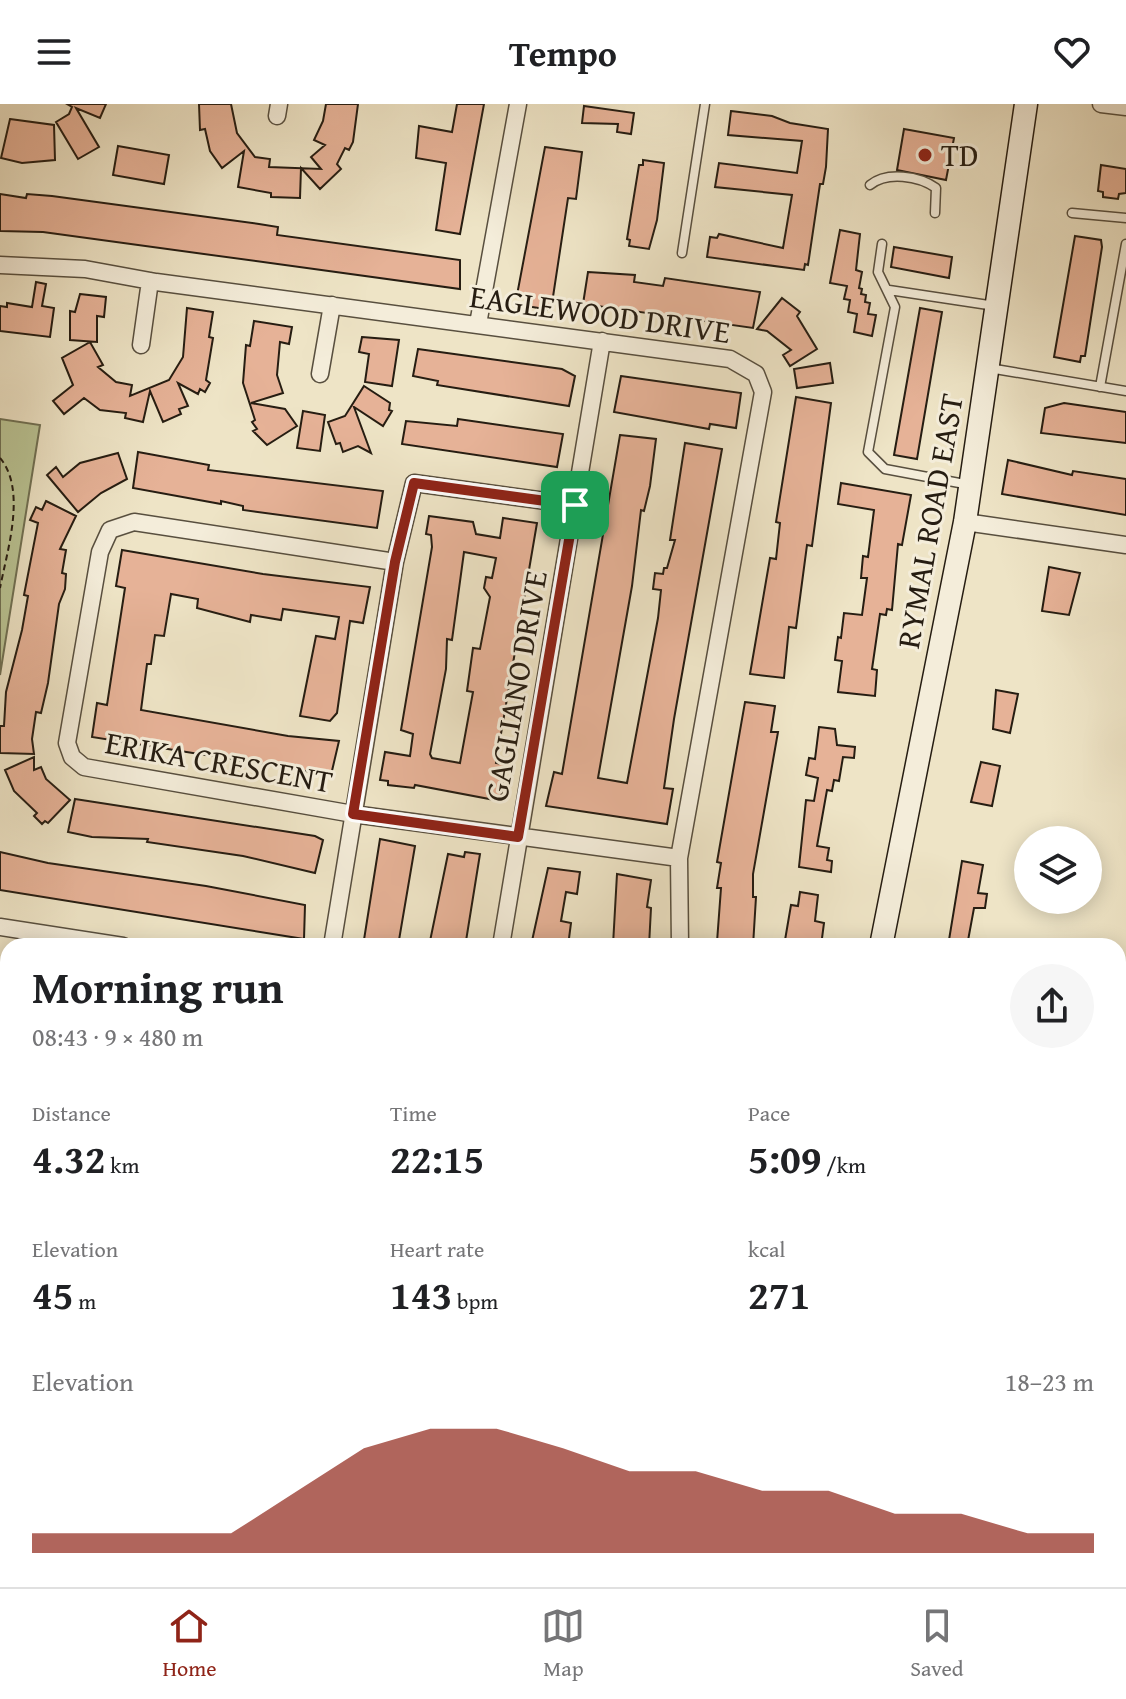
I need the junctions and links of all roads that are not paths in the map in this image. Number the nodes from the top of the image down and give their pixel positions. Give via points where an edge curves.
1 (518, 104) edge
2 (705, 104) edge
3 (1026, 104) edge
4 (1101, 104) edge
5 (1126, 107) edge
6 (870, 185) dead end
7 (935, 213) dead end
8 (1072, 213) dead end
9 (1126, 218) edge
10 (882, 244) dead end
11 (1126, 244) edge
12 (682, 253) dead end
13 (0, 265) edge
14 (150, 281) junction
15 (889, 290) junction
16 (332, 305) junction
17 (998, 307) junction
18 (478, 324) junction
19 (602, 341) junction
20 (141, 345) dead end
21 (989, 368) junction
22 (320, 374) dead end
23 (1100, 387) junction
24 (1126, 391) edge
25 (971, 485) junction
26 (575, 505) junction
27 (965, 522) junction
28 (1126, 545) edge
29 (395, 562) junction
30 (353, 814) junction
31 (518, 837) junction
32 (679, 858) junction
33 (0, 927) edge
34 (71, 938) edge
35 (333, 938) edge
36 (502, 938) edge
37 (680, 938) edge
38 (883, 938) edge

1 - 18 street
2 - 12 lane
3 - 17 main road, RYMAL ROAD EAST
4 - 5 street
6 - 7 lane via 889,176 929,183 938,197
8 - 9 lane
10 - 15 lane via 878,272
11 - 23 lane
13 - 14 street, EAGLEWOOD DRIVE via 76,268
14 - 16 street, EAGLEWOOD DRIVE
14 - 20 street
15 - 17 lane
15 - 25 lane via 895,307 868,452 885,469
16 - 18 street, EAGLEWOOD DRIVE
16 - 22 street
17 - 21 main road, RYMAL ROAD EAST
18 - 19 street, EAGLEWOOD DRIVE
19 - 26 street, GAGLIANO DRIVE
19 - 32 street, EAGLEWOOD DRIVE via 730,359 756,374 763,392
21 - 23 lane
21 - 25 main road, RYMAL ROAD EAST
23 - 24 lane
25 - 27 main road, RYMAL ROAD EAST
26 - 29 street via 414,483
26 - 31 street, GAGLIANO DRIVE
27 - 28 street
27 - 38 main road, RYMAL ROAD EAST
29 - 30 street
29 - 30 street, ERIKA CRESCENT via 134,522 110,530 100,552 67,743 72,757 84,767
30 - 31 street
30 - 35 street
31 - 32 street
31 - 36 street, GAGLIANO DRIVE
32 - 37 street, EAGLEWOOD DRIVE
33 - 34 street

